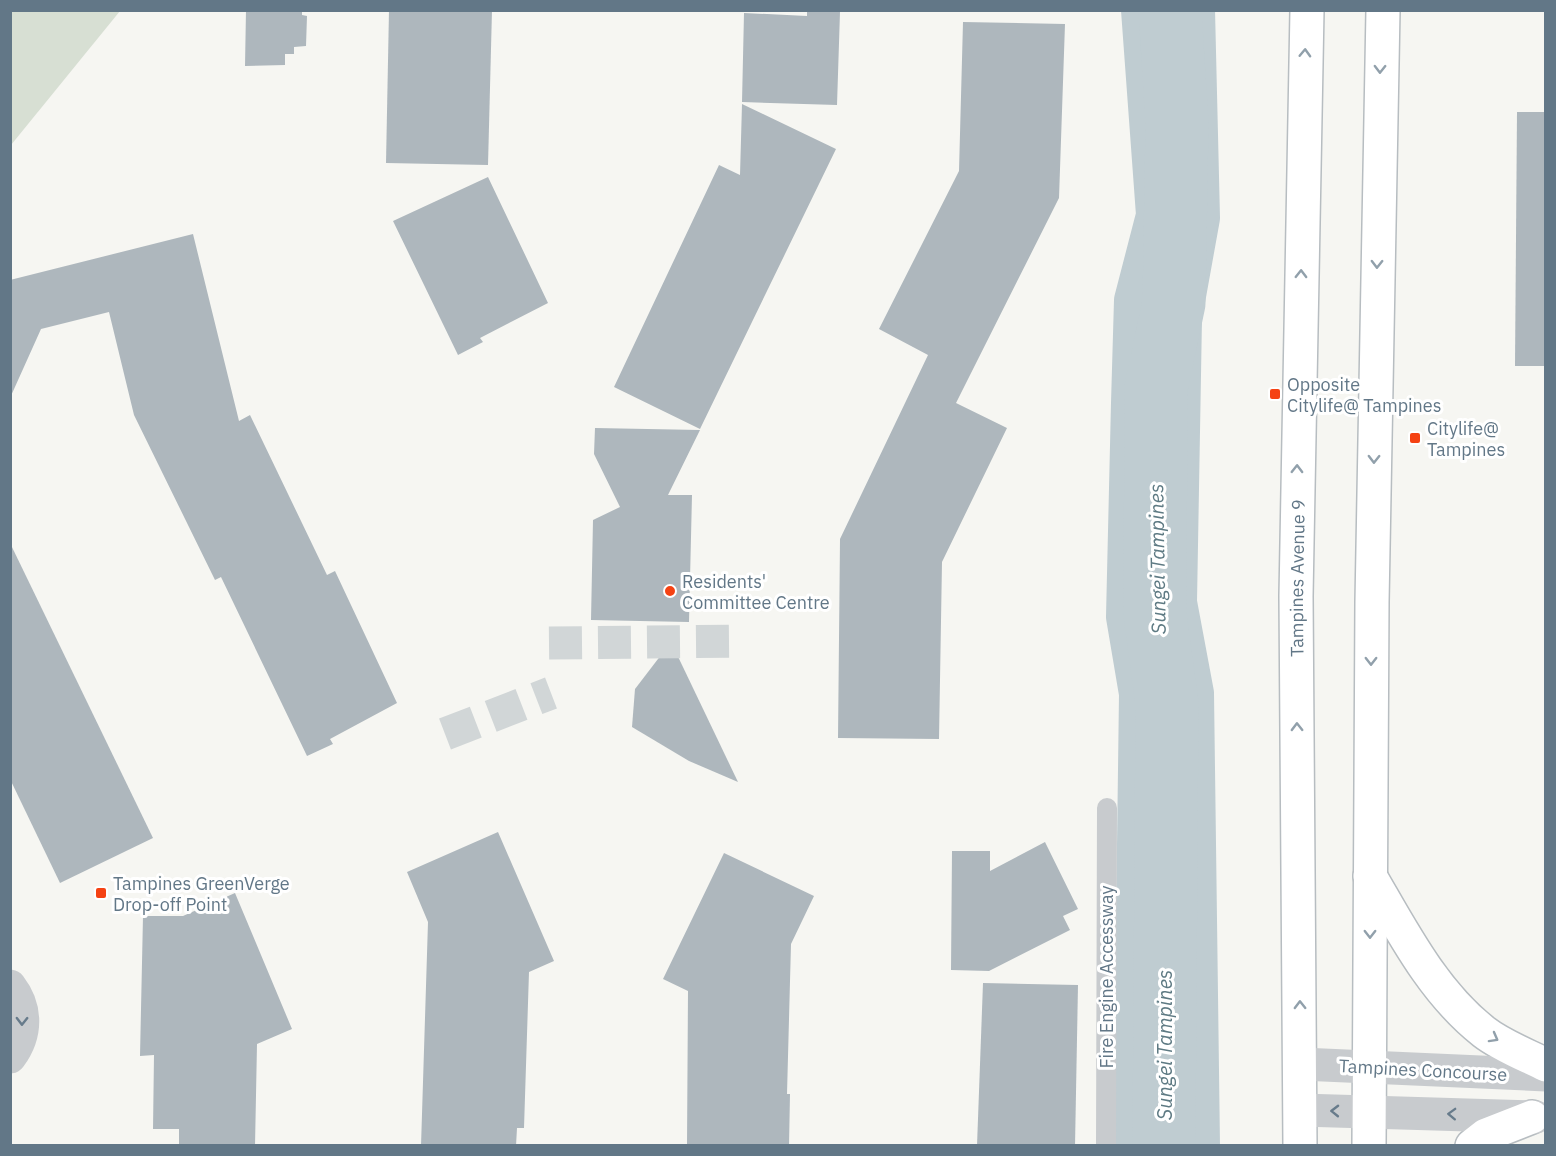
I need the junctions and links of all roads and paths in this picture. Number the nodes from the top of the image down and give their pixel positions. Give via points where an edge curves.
1 (1307, 10) edge
2 (1383, 10) edge
3 (1107, 808) dead end
4 (1370, 875) junction
5 (10, 986) edge
6 (10, 1057) edge
7 (1301, 1064) junction
8 (1545, 1065) edge
9 (1369, 1067) junction
10 (1545, 1075) edge
11 (1301, 1110) junction
12 (1369, 1112) junction
13 (1539, 1117) edge
14 (1106, 1146) edge
15 (1300, 1146) edge
16 (1369, 1146) edge
17 (1472, 1146) edge

7 -> 1 main road, Tampines Avenue 9 via 1296,596
2 -> 4 main road
3 - 14 lane, Fire Engine Accessway
4 -> 8 main road via 1450,1002 1486,1034
4 -> 9 main road
5 -> 6 street via 21,1003 24,1020 21,1039
7 - 9 street, Tampines Concourse
7 - 11 main road, Tampines Avenue 9
9 - 10 street, Tampines Concourse
9 - 12 main road
12 -> 11 street
11 - 15 main road, Tampines Avenue 9
13 -> 12 street
12 - 16 main road
13 - 17 main road via 1486,1135

